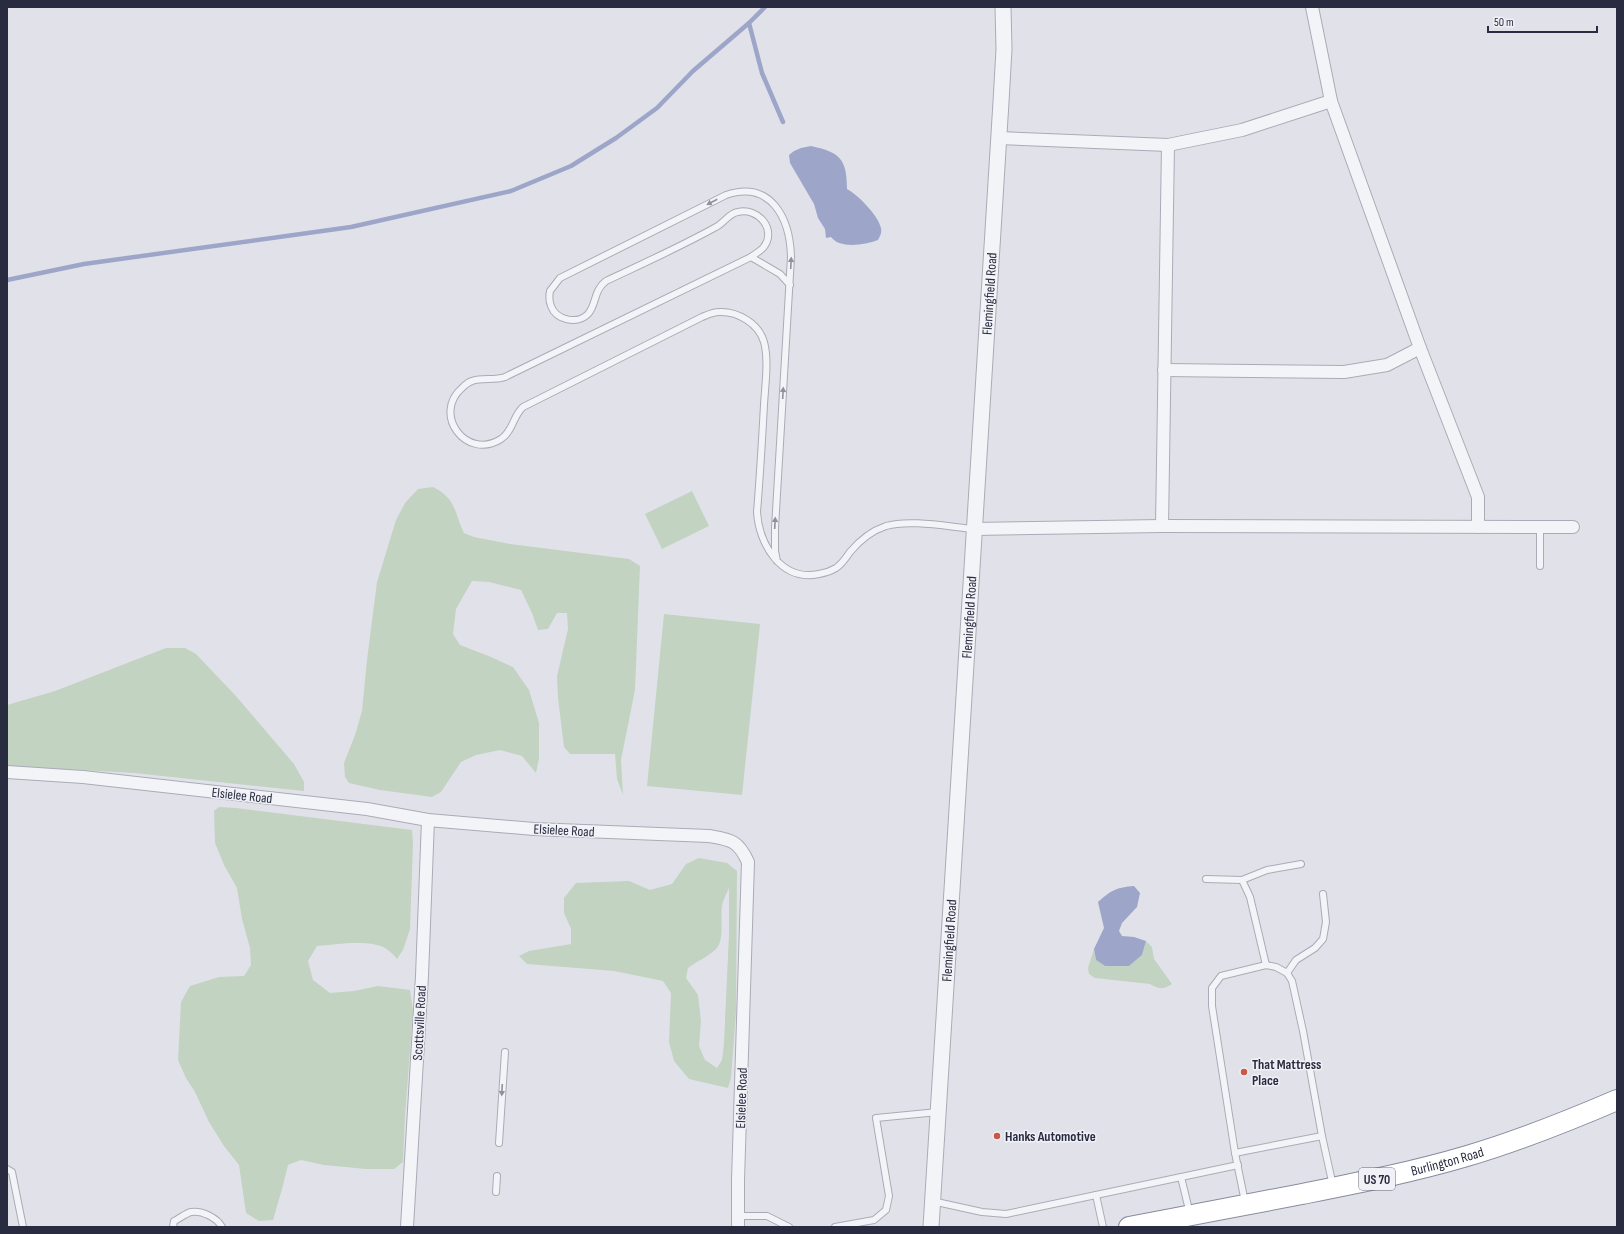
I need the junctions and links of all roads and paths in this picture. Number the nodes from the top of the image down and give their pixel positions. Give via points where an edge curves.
1 (1003, 7) edge
2 (1312, 7) edge
3 (1332, 101) junction
4 (999, 138) junction
5 (1168, 144) junction
6 (751, 257) junction
7 (790, 284) junction
8 (1420, 348) junction
9 (1164, 370) junction
10 (1162, 526) junction
11 (1478, 527) junction
12 (1540, 527) junction
13 (1573, 527) dead end
14 (974, 529) junction
15 (777, 561) junction
16 (1540, 566) dead end
17 (7, 772) edge
18 (428, 820) junction
19 (1301, 864) dead end
20 (1206, 879) dead end
21 (1242, 880) junction
22 (1323, 894) dead end
23 (1266, 965) junction
24 (1287, 973) junction
25 (505, 1052) dead end
26 (1617, 1100) edge
27 (938, 1112) junction
28 (1322, 1136) junction
29 (499, 1142) dead end
30 (1235, 1153) junction
31 (1238, 1165) junction
32 (7, 1168) edge
33 (497, 1176) dead end
34 (1181, 1177) junction
35 (1334, 1187) junction
36 (496, 1192) dead end
37 (1096, 1195) junction
38 (932, 1200) junction
39 (1245, 1205) junction
40 (1190, 1215) junction
41 (738, 1221) edge
42 (23, 1227) edge
43 (173, 1227) edge
44 (222, 1227) edge
45 (407, 1227) edge
46 (789, 1227) edge
47 (835, 1227) edge
48 (931, 1227) edge
49 (1103, 1227) edge
50 (1129, 1227) edge

1 - 4 street, Flemingfield Road via 1004,49
2 - 3 street
3 - 5 street via 1242,130
3 - 8 street
4 - 5 street
4 - 14 street, Flemingfield Road
5 - 9 street
6 - 7 lane via 780,274
7 -> 6 lane via 791,244 782,216 776,206 761,195 743,191 726,195 560,278 550,291 551,306 561,318 575,320 583,317 588,313 598,289 606,281 717,227 736,212 752,212 761,217 766,224 767,240 763,248
6 - 15 lane via 505,377 472,381 457,392 450,411 454,429 468,442 493,442 507,433 518,411 523,407 695,321 720,312 744,318 760,332 766,354 757,512 763,539
15 -> 7 lane via 775,528
8 - 9 street via 1387,365 1344,372
8 - 11 street via 1478,497
9 - 10 street
10 - 11 street
10 - 14 street
11 - 12 street
12 - 13 street
12 - 16 lane
14 - 15 lane via 909,524 886,526 862,539 835,569 813,575 795,573
14 - 27 street, Flemingfield Road
17 - 18 street, Elsielee Road via 83,777 367,809
18 - 41 street, Elsielee Road via 709,836 729,840 740,847 748,862
18 - 45 street, Scottsville Road via 422,976
19 - 21 lane via 1267,870
20 - 21 lane
21 - 23 lane via 1250,897
22 - 24 lane via 1326,922 1323,939 1315,948 1296,960
23 - 24 lane
23 - 30 lane via 1221,976 1212,988 1212,1006
24 - 28 lane via 1296,993
25 -> 29 lane
26 - 35 highway, Burlington Road / US 70 via 1554,1126 1467,1156 1416,1170
27 - 38 street, Flemingfield Road
27 - 47 lane via 876,1118 889,1196 886,1210 874,1220
28 - 30 lane
28 - 35 lane
30 - 31 lane
31 - 34 lane
31 - 39 lane
32 - 42 lane via 12,1172
33 - 36 lane
34 - 37 lane
34 - 40 lane
35 - 39 highway, Burlington Road / US 70
37 - 38 lane via 1006,1214 982,1212
37 - 49 lane
38 - 48 street, Flemingfield Road
39 - 40 highway, Burlington Road / US 70
40 - 50 highway, Burlington Road / US 70
41 - 46 lane via 767,1216
43 - 44 lane via 174,1221 191,1212 205,1213

